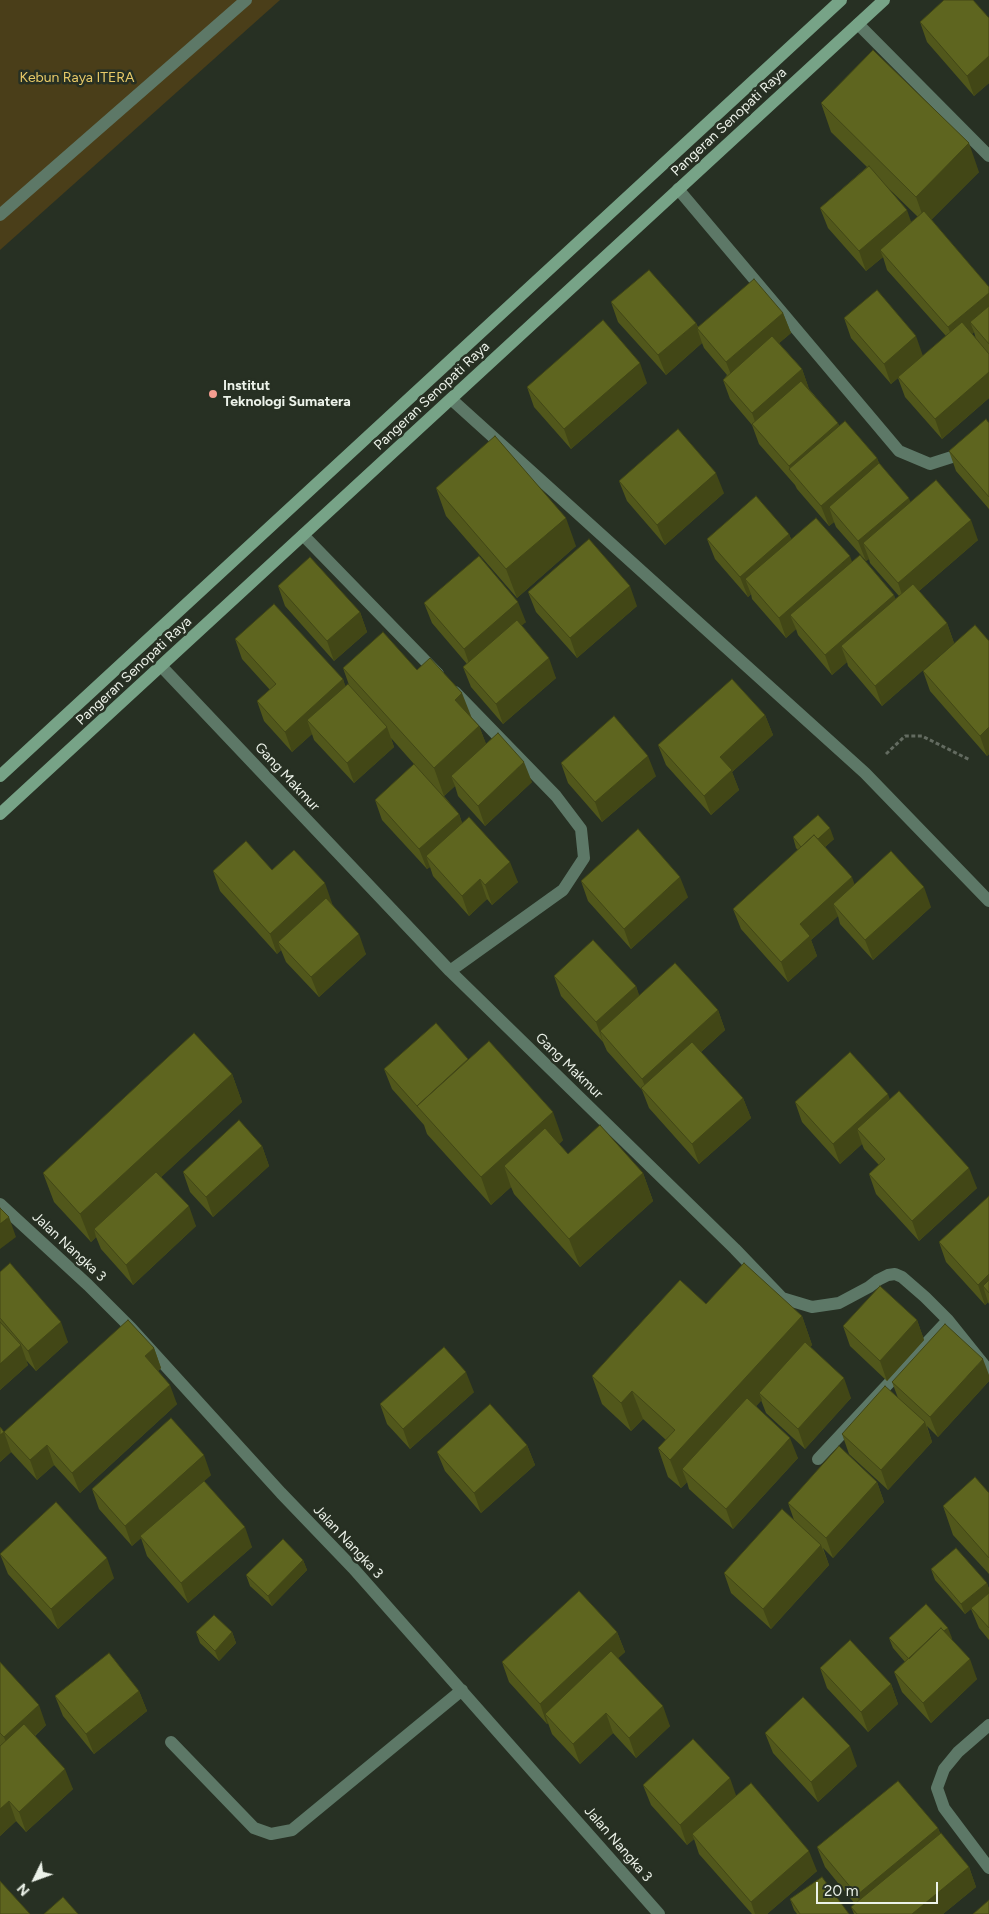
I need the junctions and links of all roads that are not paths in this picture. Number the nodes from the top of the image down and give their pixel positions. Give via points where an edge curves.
1 (246, 0) edge
2 (841, 0) edge
3 (884, 0) edge
4 (858, 24) junction
5 (989, 156) edge
6 (678, 189) junction
7 (0, 215) edge
8 (451, 399) junction
9 (972, 438) edge
10 (303, 535) junction
11 (161, 666) junction
12 (0, 776) edge
13 (0, 814) edge
14 (989, 901) edge
15 (450, 971) junction
16 (0, 1204) edge
17 (948, 1320) junction
18 (989, 1371) edge
19 (818, 1459) dead end
20 (462, 1690) junction
21 (989, 1725) edge
22 (171, 1742) dead end
23 (989, 1868) edge
24 (659, 1914) edge

1 - 7 street
2 - 12 street, Pangeran Senopati Raya
3 - 4 street, Pangeran Senopati Raya
4 - 5 street
4 - 6 street, Pangeran Senopati Raya
6 - 8 street, Pangeran Senopati Raya
6 - 9 street via 899,451 930,464 955,456
8 - 10 street, Pangeran Senopati Raya
8 - 14 street via 865,774
10 - 11 street, Pangeran Senopati Raya
10 - 15 street via 556,796 580,829 584,858 563,890
11 - 13 street, Pangeran Senopati Raya
11 - 15 street, Gang Makmur
15 - 17 street, Gang Makmur via 782,1298 812,1307 839,1303 895,1274
16 - 20 street, Jalan Nangka 3 via 131,1328
17 - 18 street, Gang Makmur
17 - 19 street
20 - 22 street via 292,1830 272,1834 254,1828
20 - 24 street, Jalan Nangka 3
21 - 23 street via 953,1757 937,1788 944,1808

